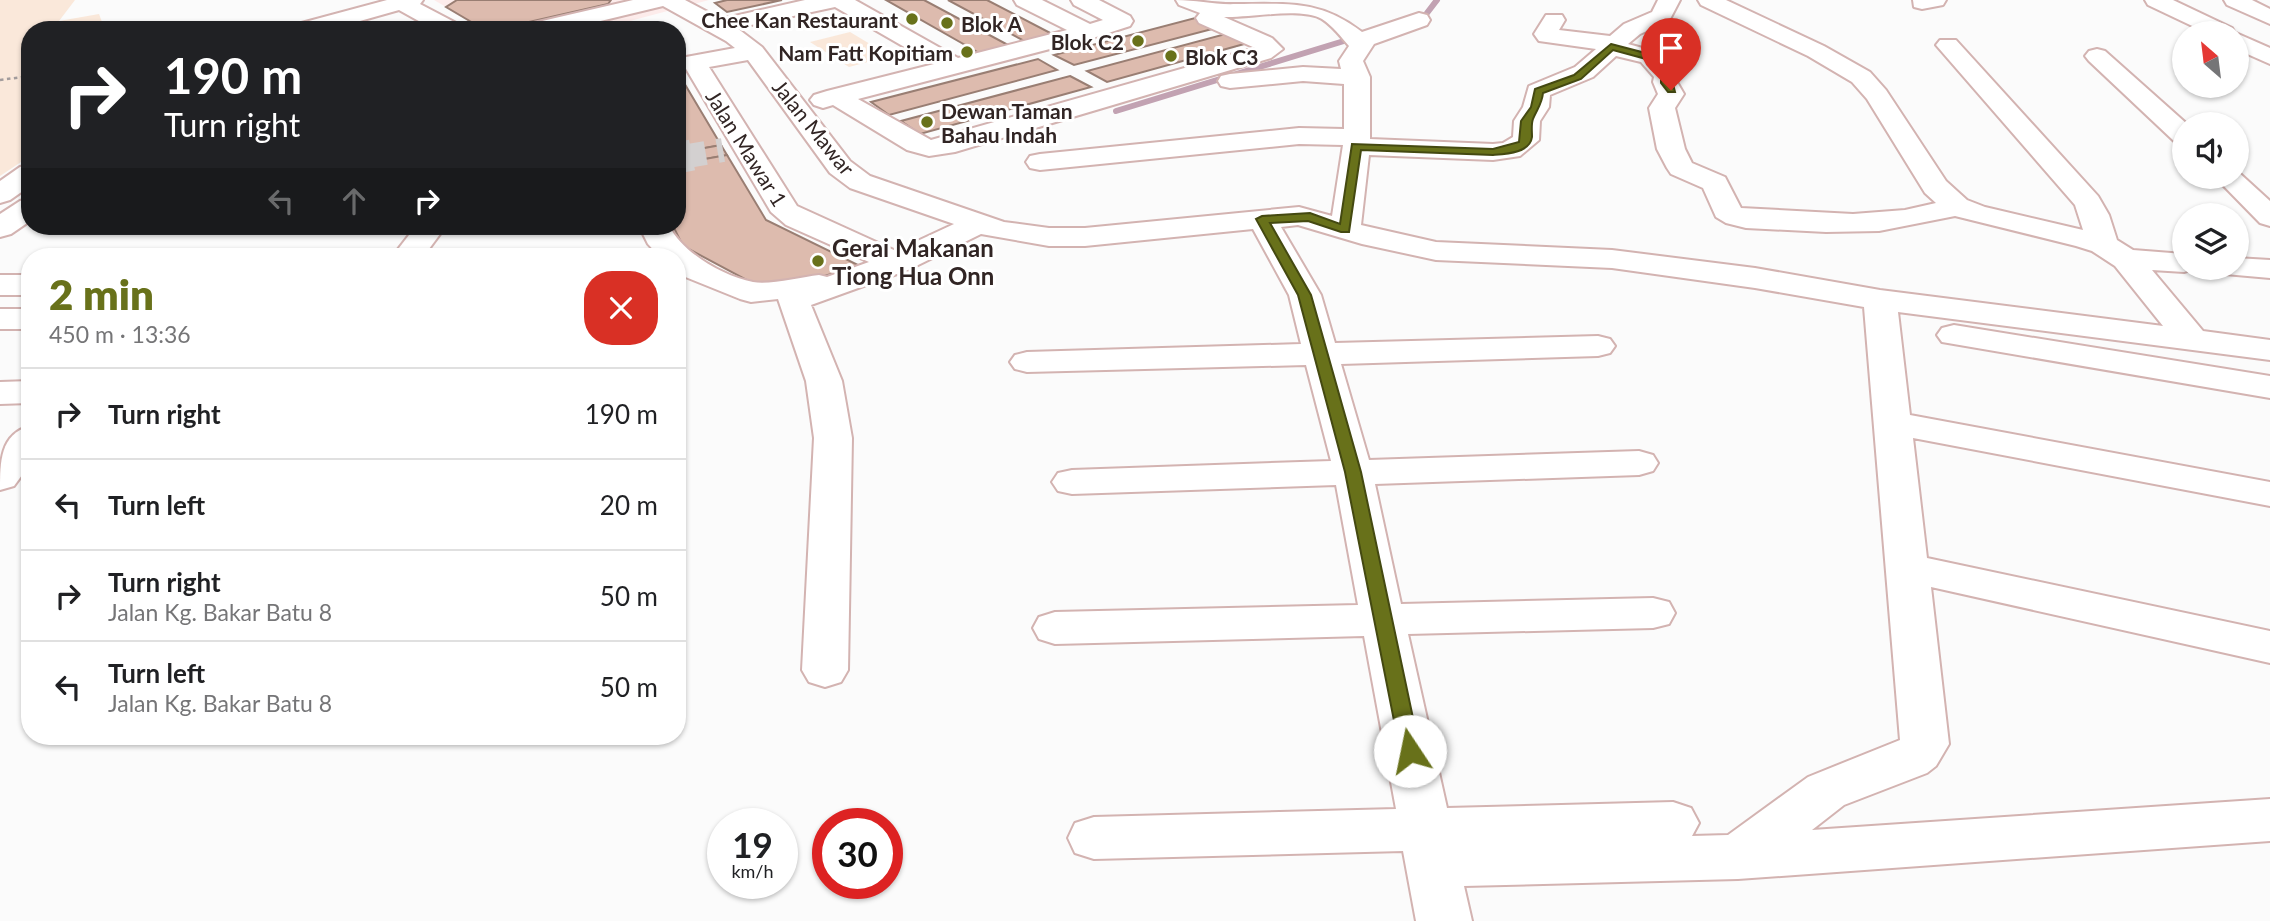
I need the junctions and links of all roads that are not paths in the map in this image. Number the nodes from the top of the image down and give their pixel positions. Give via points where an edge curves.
1 (661, 0) edge
2 (668, 0) edge
3 (837, 0) edge
4 (1025, 0) edge
5 (1082, 0) edge
6 (1187, 0) edge
7 (1669, 0) edge
8 (2156, 0) edge
9 (2235, 0) edge
10 (407, 1) edge
11 (1724, 2) edge
12 (2270, 17) edge
13 (1207, 18) dead end
14 (1419, 20) dead end
15 (1554, 20) dead end
16 (338, 21) edge
17 (438, 21) edge
18 (571, 21) edge
19 (2199, 21) edge
20 (718, 26) junction
21 (1088, 32) junction
22 (1356, 40) junction
23 (1948, 44) dead end
24 (1613, 45) junction
25 (2249, 46) edge
26 (754, 52) junction
27 (2097, 56) dead end
28 (686, 57) edge
29 (2270, 57) edge
30 (686, 64) edge
31 (954, 66) junction
32 (1358, 77) junction
33 (1230, 81) dead end
34 (836, 96) junction
35 (795, 107) junction
36 (2172, 125) edge
37 (1356, 142) junction
38 (1040, 162) dead end
39 (21, 179) edge
40 (2241, 189) edge
41 (21, 193) edge
42 (0, 194) edge
43 (1957, 206) junction
44 (21, 213) edge
45 (2270, 217) edge
46 (1262, 219) junction
47 (978, 224) junction
48 (0, 228) edge
49 (1345, 230) junction
50 (2114, 252) junction
51 (2172, 261) edge
52 (897, 263) junction
53 (686, 264) edge
54 (2249, 268) edge
55 (2270, 269) edge
56 (852, 281) junction
57 (0, 285) edge
58 (21, 285) edge
59 (1882, 312) junction
60 (21, 318) edge
61 (0, 319) edge
62 (2192, 340) junction
63 (1598, 346) dead end
64 (2270, 350) edge
65 (1321, 354) junction
66 (1027, 362) dead end
67 (2270, 387) edge
68 (21, 392) edge
69 (0, 393) edge
70 (1894, 432) junction
71 (21, 449) edge
72 (1639, 463) dead end
73 (1353, 472) junction
74 (1, 475) edge
75 (1072, 482) dead end
76 (2270, 494) edge
77 (2270, 511) edge
78 (1909, 568) junction
79 (1653, 613) dead end
80 (1383, 620) junction
81 (1055, 628) dead end
82 (2270, 647) edge
83 (825, 670) dead end
84 (2270, 820) edge
85 (1673, 823) dead end
86 (1094, 838) dead end
87 (1429, 847) junction
88 (1738, 857) junction
89 (1444, 921) edge

1 - 18 street
2 - 20 street, Jalan Mawar
3 - 20 street
3 - 31 street
4 - 21 street
5 - 21 street via 1122,21
6 - 22 street via 1206,9 1313,8 1325,11
7 - 24 street via 1661,16 1632,29
8 - 19 street
9 - 12 street
10 - 16 street
10 - 17 street
11 - 43 street via 1861,77 1935,187
13 - 34 street via 1271,49 945,146 917,144
14 - 22 street
15 - 24 street via 1547,36
20 - 26 street, Jalan Mawar
21 - 31 street
22 - 32 street via 1351,61
23 - 50 street via 2088,202
24 - 37 street via 1577,77 1538,91 1536,107 1527,121 1526,141 1510,150
24 - 43 street via 1649,57 1666,76 1671,94 1662,108 1671,149 1681,168 1715,183 1723,209 1731,215 1849,224 1894,222
25 - 29 street
26 - 28 street, Jalan Mawar 1
26 - 35 street, Jalan Mawar
27 - 36 street
30 - 52 street, Jalan Mawar 1 via 734,148 790,216
31 - 34 street
32 - 33 street via 1303,74
32 - 37 street
34 - 35 street
35 - 47 street, Jalan Mawar via 841,167 860,182
37 - 38 street via 1299,136
37 - 49 street
39 - 42 street
40 - 45 street
41 - 42 street
43 - 50 street via 2067,234
44 - 48 street
46 - 47 street, Jalan Mawar via 1084,237 1025,235
46 - 49 street, Jalan Mawar via 1310,217
46 - 65 street via 1305,295
47 - 52 street
49 - 59 street, Jalan Mawar via 1436,251 1612,259 1755,278
50 - 51 street
50 - 62 street
52 - 56 street
53 - 56 street via 751,292
54 - 55 street
56 - 83 street via 793,302 824,381 833,438
57 - 58 street
59 - 62 street
59 - 67 street
59 - 70 street
60 - 61 street
62 - 64 street
63 - 65 street
65 - 66 street
65 - 73 street
68 - 69 street
70 - 76 street
70 - 77 street
70 - 78 street
71 - 74 street
72 - 73 street
73 - 75 street
73 - 80 street
78 - 82 street
78 - 88 street via 1925,744 1909,759 1826,790
79 - 80 street
80 - 81 street
80 - 87 street
84 - 88 street
85 - 87 street
86 - 87 street
87 - 88 street
87 - 89 street

